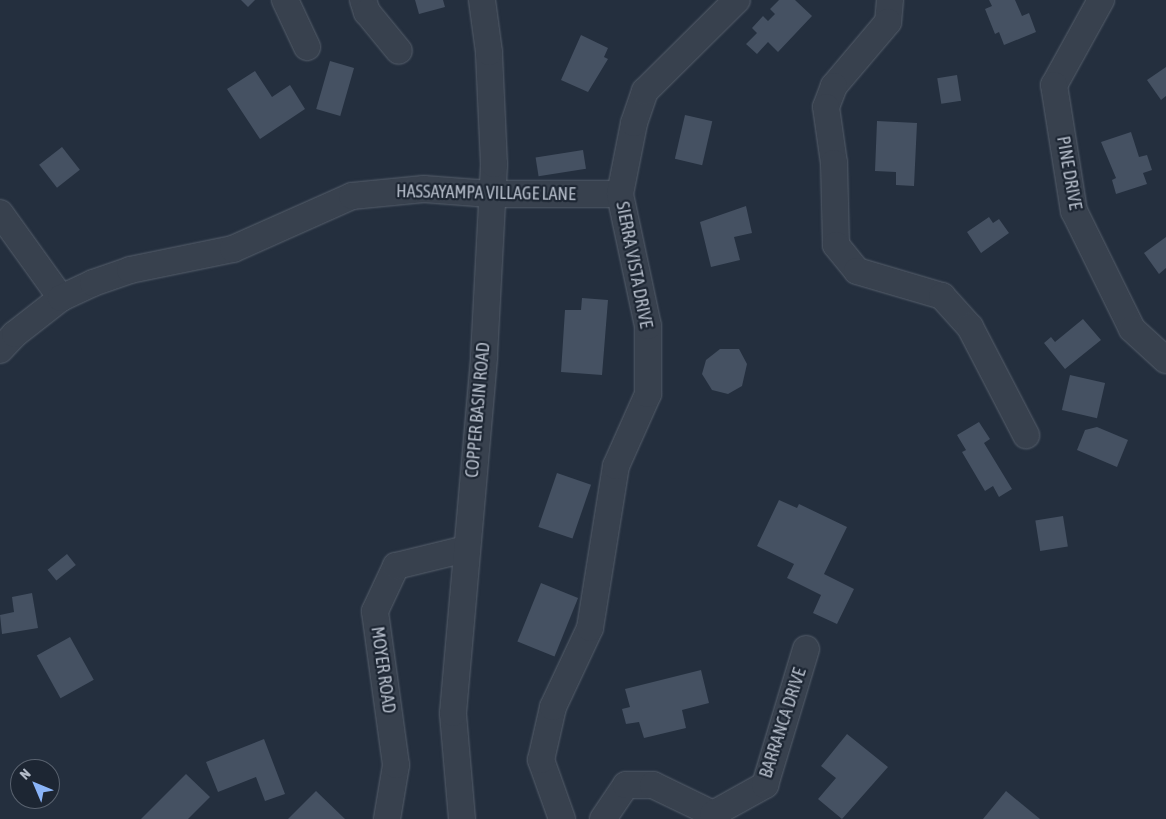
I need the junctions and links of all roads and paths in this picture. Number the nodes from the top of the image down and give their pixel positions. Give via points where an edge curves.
1 (285, 0) edge
2 (363, 0) edge
3 (482, 0) edge
4 (737, 0) edge
5 (890, 0) edge
6 (1101, 0) edge
7 (306, 47) dead end
8 (399, 51) dead end
9 (490, 194) junction
10 (620, 194) junction
11 (0, 213) edge
12 (61, 298) junction
13 (0, 350) edge
14 (1166, 360) edge
15 (1026, 435) dead end
16 (466, 549) junction
17 (806, 649) dead end
18 (388, 819) edge
19 (462, 819) edge
20 (562, 819) edge
21 (603, 819) edge

1 - 7 street
2 - 8 street via 367,12
3 - 9 street, COPPER BASIN ROAD via 489,52 494,164
4 - 10 street, SIERRA VISTA DRIVE via 644,91
5 - 15 street via 888,22 834,86 826,108 834,163 836,245 857,271 942,296 970,327
6 - 14 street, PINE DRIVE via 1054,85 1074,211 1132,329
9 - 10 street, HASSAYAMPA VILLAGE LANE
9 - 12 street, HASSAYAMPA VILLAGE LANE via 424,189 352,196 233,249 130,270
9 - 16 street, COPPER BASIN ROAD via 484,356
10 - 20 street, SIERRA VISTA DRIVE via 648,326 648,394 616,466 590,628 553,707 541,760
11 - 12 street
12 - 13 street, HASSAYAMPA VILLAGE LANE
16 - 18 street, MOYER ROAD via 396,566 375,611 396,765
16 - 19 street, COPPER BASIN ROAD via 453,713
17 - 21 street, BARRANCA DRIVE via 765,785 713,814 652,786 626,785

